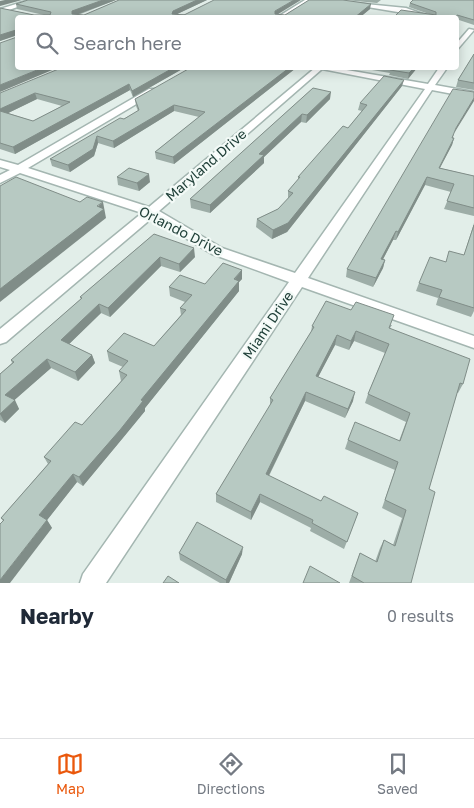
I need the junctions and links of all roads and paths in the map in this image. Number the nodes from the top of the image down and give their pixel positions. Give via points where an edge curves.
1 (35, 0) edge
2 (309, 0) edge
3 (328, 0) edge
4 (400, 0) edge
5 (390, 8) junction
6 (1, 10) edge
7 (22, 13) edge
8 (384, 13) dead end
9 (284, 15) edge
10 (422, 15) edge
11 (469, 30) edge
12 (459, 45) edge
13 (317, 70) edge
14 (337, 70) edge
15 (442, 70) edge
16 (159, 87) edge
17 (429, 87) junction
18 (474, 95) edge
19 (0, 163) edge
20 (18, 169) junction
21 (0, 180) edge
22 (151, 212) junction
23 (298, 281) junction
24 (0, 338) edge
25 (474, 342) edge
26 (92, 583) edge

1 - 6 street
2 - 9 street
3 - 5 street
4 - 5 street
5 - 8 street
5 - 10 street
6 - 7 street
11 - 12 street
13 - 22 street, Maryland Drive
14 - 17 street
15 - 17 street, Miami Drive
16 - 20 street
17 - 18 street
17 - 23 street, Miami Drive
19 - 20 street, Orlando Drive
20 - 21 street
20 - 22 street, Orlando Drive
22 - 23 street, Orlando Drive via 217,251
22 - 24 street, Maryland Drive
23 - 25 street, Orlando Drive
23 - 26 street, Miami Drive

